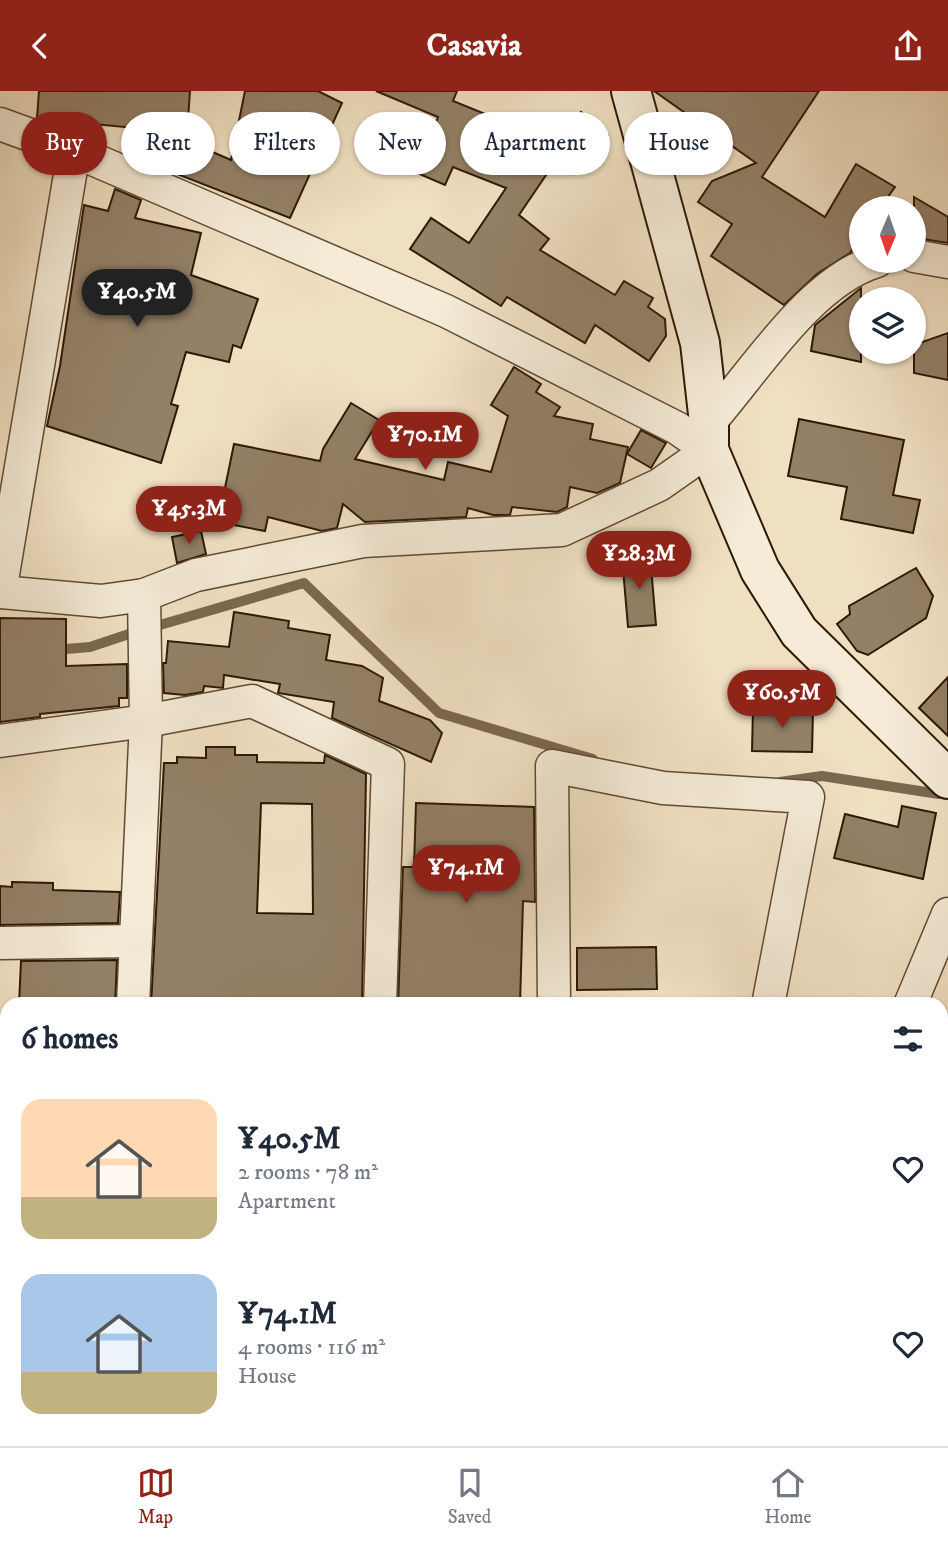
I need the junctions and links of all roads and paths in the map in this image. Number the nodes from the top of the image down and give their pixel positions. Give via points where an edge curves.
1 (638, 96) edge
2 (0, 124) edge
3 (21, 132) edge
4 (107, 165) edge
5 (70, 175) edge
6 (926, 258) edge
7 (948, 262) edge
8 (849, 272) edge
9 (709, 437) junction
10 (0, 592) edge
11 (144, 595) junction
12 (146, 720) junction
13 (0, 741) edge
14 (948, 779) edge
15 (948, 914) edge
16 (135, 941) junction
17 (0, 943) edge
18 (133, 997) edge
19 (380, 997) edge
20 (554, 997) edge
21 (770, 997) edge
22 (913, 997) edge

1 - 9 street via 700,343
2 - 3 street
4 - 9 street via 446,310 677,428
5 - 10 street
6 - 7 street
8 - 9 street via 804,310
9 - 11 street via 659,485 562,530 363,541 196,575
9 - 14 street via 760,570 799,632
10 - 11 street via 101,601
11 - 12 street
12 - 13 street
12 - 16 street
12 - 19 street via 252,701 388,764
15 - 22 street
16 - 17 street
16 - 18 street
20 - 21 street via 552,766 663,788 808,797

